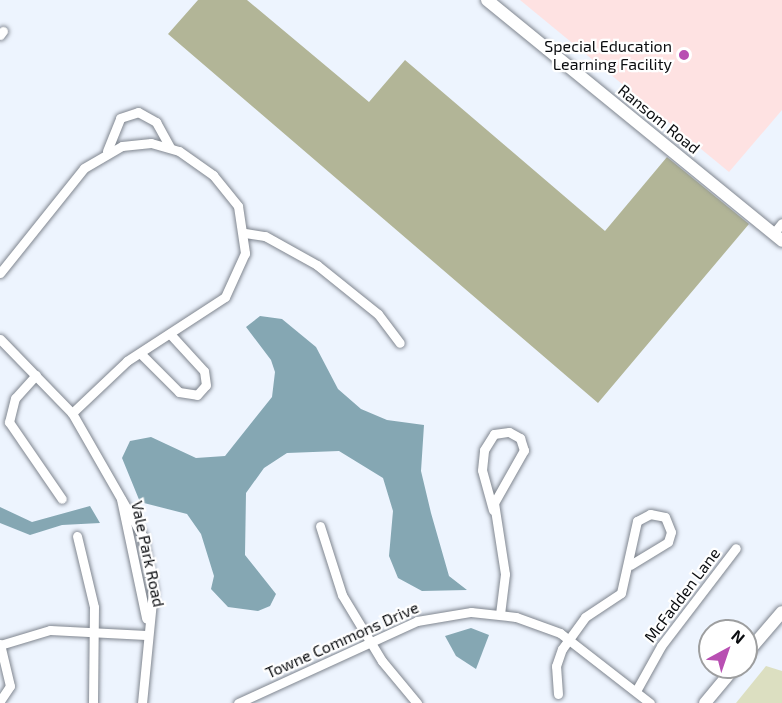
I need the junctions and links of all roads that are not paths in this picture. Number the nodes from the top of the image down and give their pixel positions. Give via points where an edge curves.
1 (487, 0) edge
2 (170, 147) junction
3 (107, 151) junction
4 (782, 223) edge
5 (245, 233) junction
6 (777, 238) edge
7 (0, 273) edge
8 (171, 335) junction
9 (0, 339) edge
10 (400, 343) dead end
11 (140, 352) junction
12 (36, 375) junction
13 (72, 413) junction
14 (62, 499) dead end
15 (493, 510) junction
16 (320, 526) dead end
17 (78, 536) dead end
18 (736, 548) dead end
19 (630, 565) junction
20 (782, 612) edge
21 (500, 614) junction
22 (93, 632) junction
23 (146, 635) junction
24 (569, 639) junction
25 (758, 640) edge
26 (370, 641) junction
27 (0, 644) edge
28 (725, 679) edge
29 (636, 691) junction
30 (558, 694) dead end
31 (0, 701) edge
32 (93, 703) edge
33 (142, 703) edge
34 (238, 703) edge
35 (417, 703) edge
36 (650, 703) edge
37 (705, 703) edge

1 - 6 main road, Ransom Road
2 - 3 street via 132,143
2 - 3 street via 156,122 138,112 120,118
2 - 5 street via 228,190
3 - 7 street via 76,177
4 - 6 street
5 - 8 street via 242,266 230,290 213,309
5 - 10 street via 265,236 316,265 378,314
8 - 11 street
8 - 11 street via 204,371 206,385 197,395 179,392
9 - 12 street, Vale Park Road
11 - 13 street
12 - 13 street, Vale Park Road
12 - 14 street via 15,398 9,422
13 - 23 street, Vale Park Road via 119,491 147,623
15 - 15 street via 502,483 524,450 520,438 509,432 491,437 484,450 482,470
15 - 21 street via 505,567
16 - 26 street via 336,582
17 - 22 street via 94,607
18 - 29 street, McFadden Lane via 661,646
19 - 19 street via 668,542 671,532 665,517 650,514 637,521
19 - 24 street via 620,596 585,617
20 - 25 main road
21 - 24 street, Towne Commons Drive
21 - 26 street, Towne Commons Drive via 432,616
22 - 23 street
22 - 27 street via 28,633
22 - 32 street
23 - 33 street, Vale Park Road
24 - 29 street, Towne Commons Drive
24 - 30 street via 556,662
26 - 34 street, Towne Commons Drive
26 - 35 street
27 - 31 street via 10,686
28 - 37 main road
29 - 36 street, Towne Commons Drive

